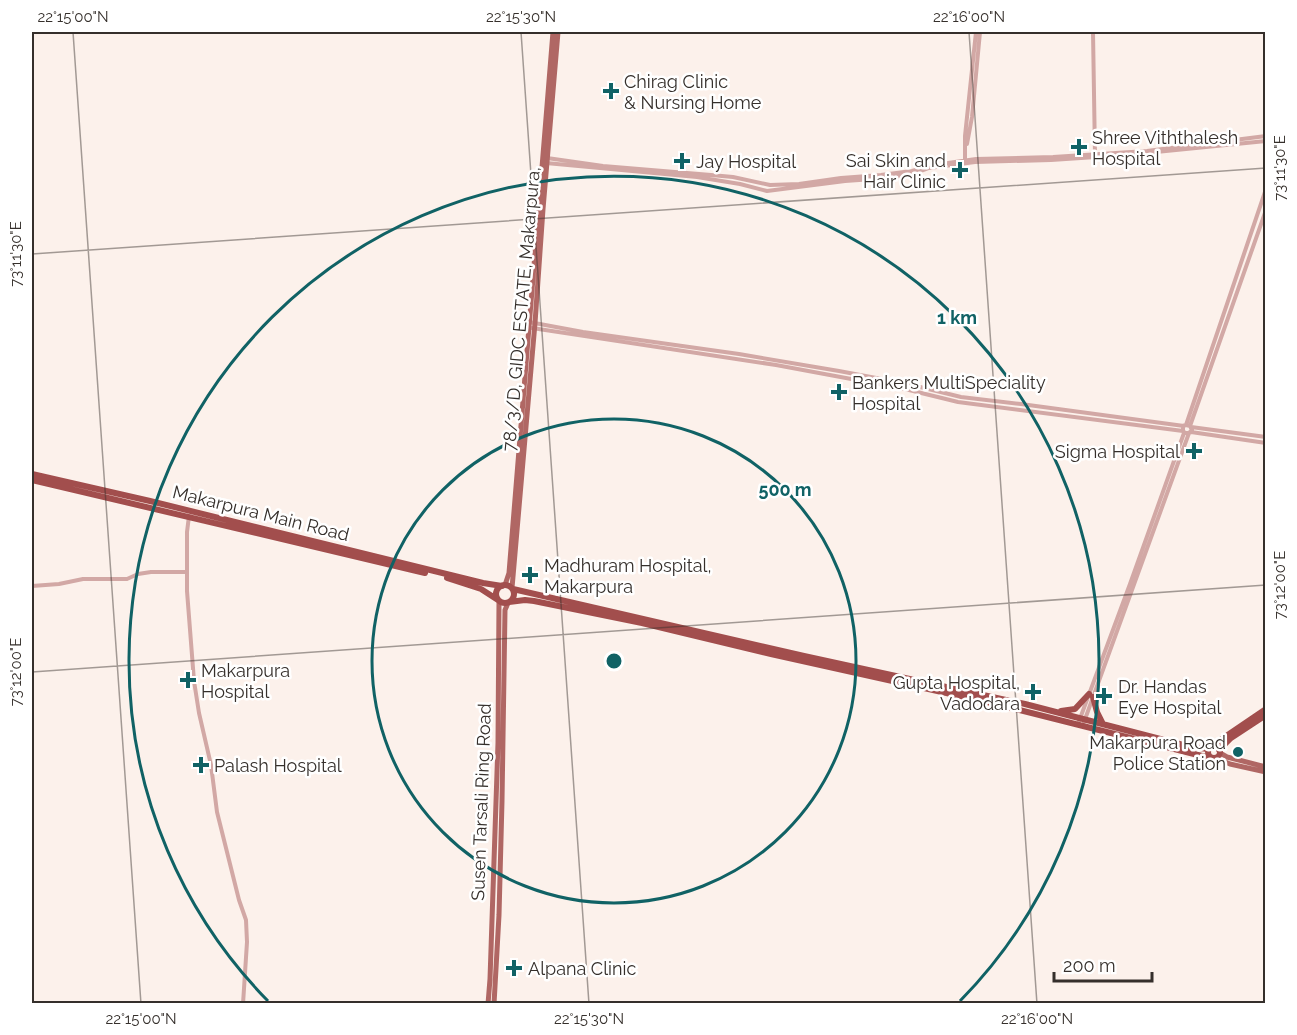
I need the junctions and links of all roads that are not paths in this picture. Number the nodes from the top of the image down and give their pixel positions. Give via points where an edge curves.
1 (553, 32) edge
2 (558, 32) edge
3 (975, 32) edge
4 (980, 32) edge
5 (1093, 32) edge
6 (1266, 136) edge
7 (1266, 141) edge
8 (966, 149) junction
9 (1095, 154) junction
10 (545, 161) junction
11 (965, 162) junction
12 (1266, 189) edge
13 (1266, 210) edge
14 (532, 325) junction
15 (1187, 429) junction
16 (1266, 437) edge
17 (1266, 443) edge
18 (32, 474) edge
19 (32, 480) edge
20 (47, 480) junction
21 (189, 514) junction
22 (187, 572) junction
23 (503, 585) junction
24 (32, 586) edge
25 (482, 586) junction
26 (513, 589) junction
27 (499, 600) junction
28 (509, 603) junction
29 (1091, 696) junction
30 (1266, 709) edge
31 (1058, 712) junction
32 (1266, 715) edge
33 (1082, 721) junction
34 (1103, 724) junction
35 (1209, 748) junction
36 (1216, 755) junction
37 (1266, 767) edge
38 (1266, 772) edge
39 (243, 1004) edge
40 (488, 1004) edge
41 (494, 1004) edge

1 - 10 main road, 78/3/D, GIDC ESTATE, Makarpura,
2 - 10 main road, 78/3/D, GIDC ESTATE, Makarpura,
3 - 8 street
4 - 8 street
5 - 9 street
6 - 9 street
7 - 9 street
8 - 11 street
9 - 11 street
10 - 11 street via 711,175 770,185 881,175
10 - 14 main road, 78/3/D, GIDC ESTATE, Makarpura,
12 - 15 street
13 - 15 street
14 - 15 street via 739,354 961,397
14 - 23 main road, 78/3/D, GIDC ESTATE, Makarpura, via 509,573
14 - 26 main road, 78/3/D, GIDC ESTATE, Makarpura,
15 - 16 street
15 - 17 street
15 - 29 street
18 - 20 highway, Makarpura Main Road
19 - 20 highway, Makarpura Main Road
20 - 21 highway, Makarpura Main Road
21 - 22 street
21 - 25 highway, Makarpura Main Road
22 - 24 street via 151,572 127,579 83,579
22 - 39 street via 199,713 217,813 246,920
23 - 25 highway
23 - 26 highway
23 - 27 highway via 496,592
25 - 27 highway
26 - 28 highway
26 - 31 highway
27 - 28 highway
27 - 40 main road, Susen Tarsali Ring Road via 498,754
28 - 33 highway via 534,601 632,621
28 - 41 main road, Susen Tarsali Ring Road via 505,610
29 - 31 highway via 1074,709
29 - 33 street
29 - 34 highway
30 - 35 highway
31 - 33 highway
32 - 36 highway via 1231,738
33 - 34 highway
33 - 36 highway
34 - 35 highway
35 - 36 highway via 1207,753
35 - 36 highway via 1216,747
36 - 37 main road
36 - 38 main road via 1230,764

